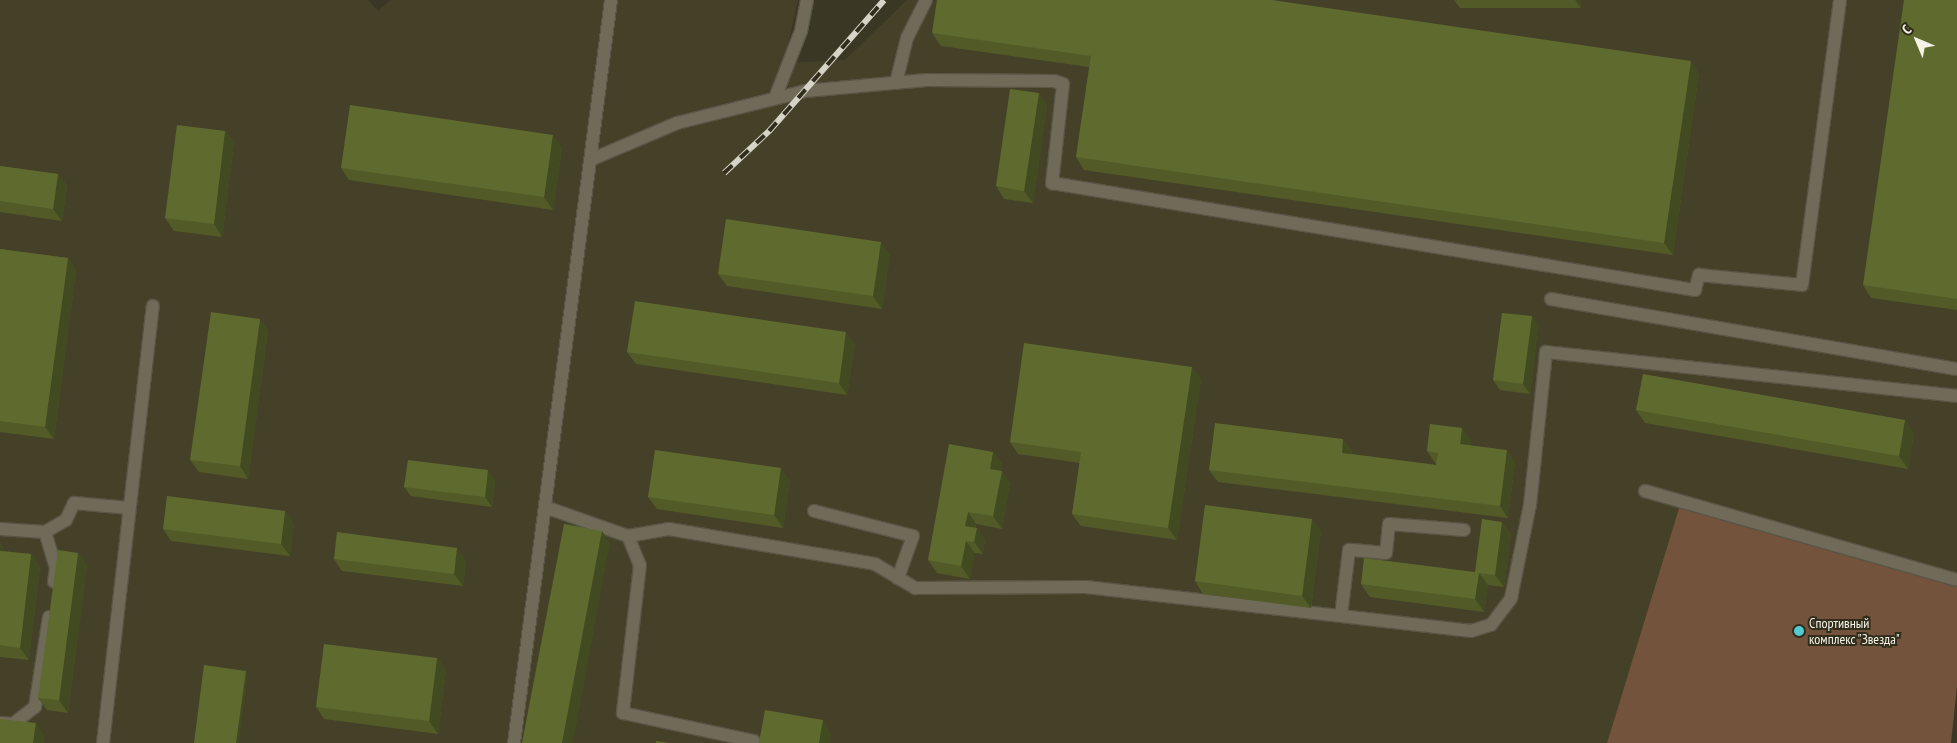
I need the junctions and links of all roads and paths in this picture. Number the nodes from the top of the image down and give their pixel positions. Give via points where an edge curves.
1 (611, 0) edge
2 (807, 0) edge
3 (926, 0) edge
4 (1840, 0) edge
5 (896, 83) junction
6 (775, 98) junction
7 (590, 160) junction
8 (1551, 299) dead end
9 (153, 306) dead end
10 (1957, 369) edge
11 (1957, 396) edge
12 (1645, 491) dead end
13 (545, 507) junction
14 (130, 508) junction
15 (814, 511) dead end
16 (0, 528) edge
17 (1464, 530) dead end
18 (45, 532) junction
19 (628, 536) junction
20 (898, 578) junction
21 (1957, 580) edge
22 (1341, 616) junction
23 (0, 723) edge
24 (754, 741) dead end
25 (103, 743) edge
26 (514, 743) edge

1 - 7 street
2 - 6 street via 801,31
3 - 5 street via 908,38
4 - 5 street via 1802,285 1699,275 1695,290 1052,183 1063,84 1034,81
5 - 6 street via 805,91
6 - 7 street via 677,123
7 - 13 street
8 - 10 street
9 - 14 street
11 - 22 street via 1546,352 1530,505 1523,542 1511,598 1491,625 1471,631
12 - 21 street
13 - 19 street
13 - 26 street
14 - 18 street via 74,503 66,520
14 - 25 street
15 - 20 street via 913,536
16 - 18 street
17 - 22 street via 1389,524 1386,553 1349,550
18 - 23 street via 56,569 35,707 13,724
19 - 20 street via 669,529 875,564
19 - 24 street via 640,565 623,714
20 - 22 street via 915,588 1086,586

